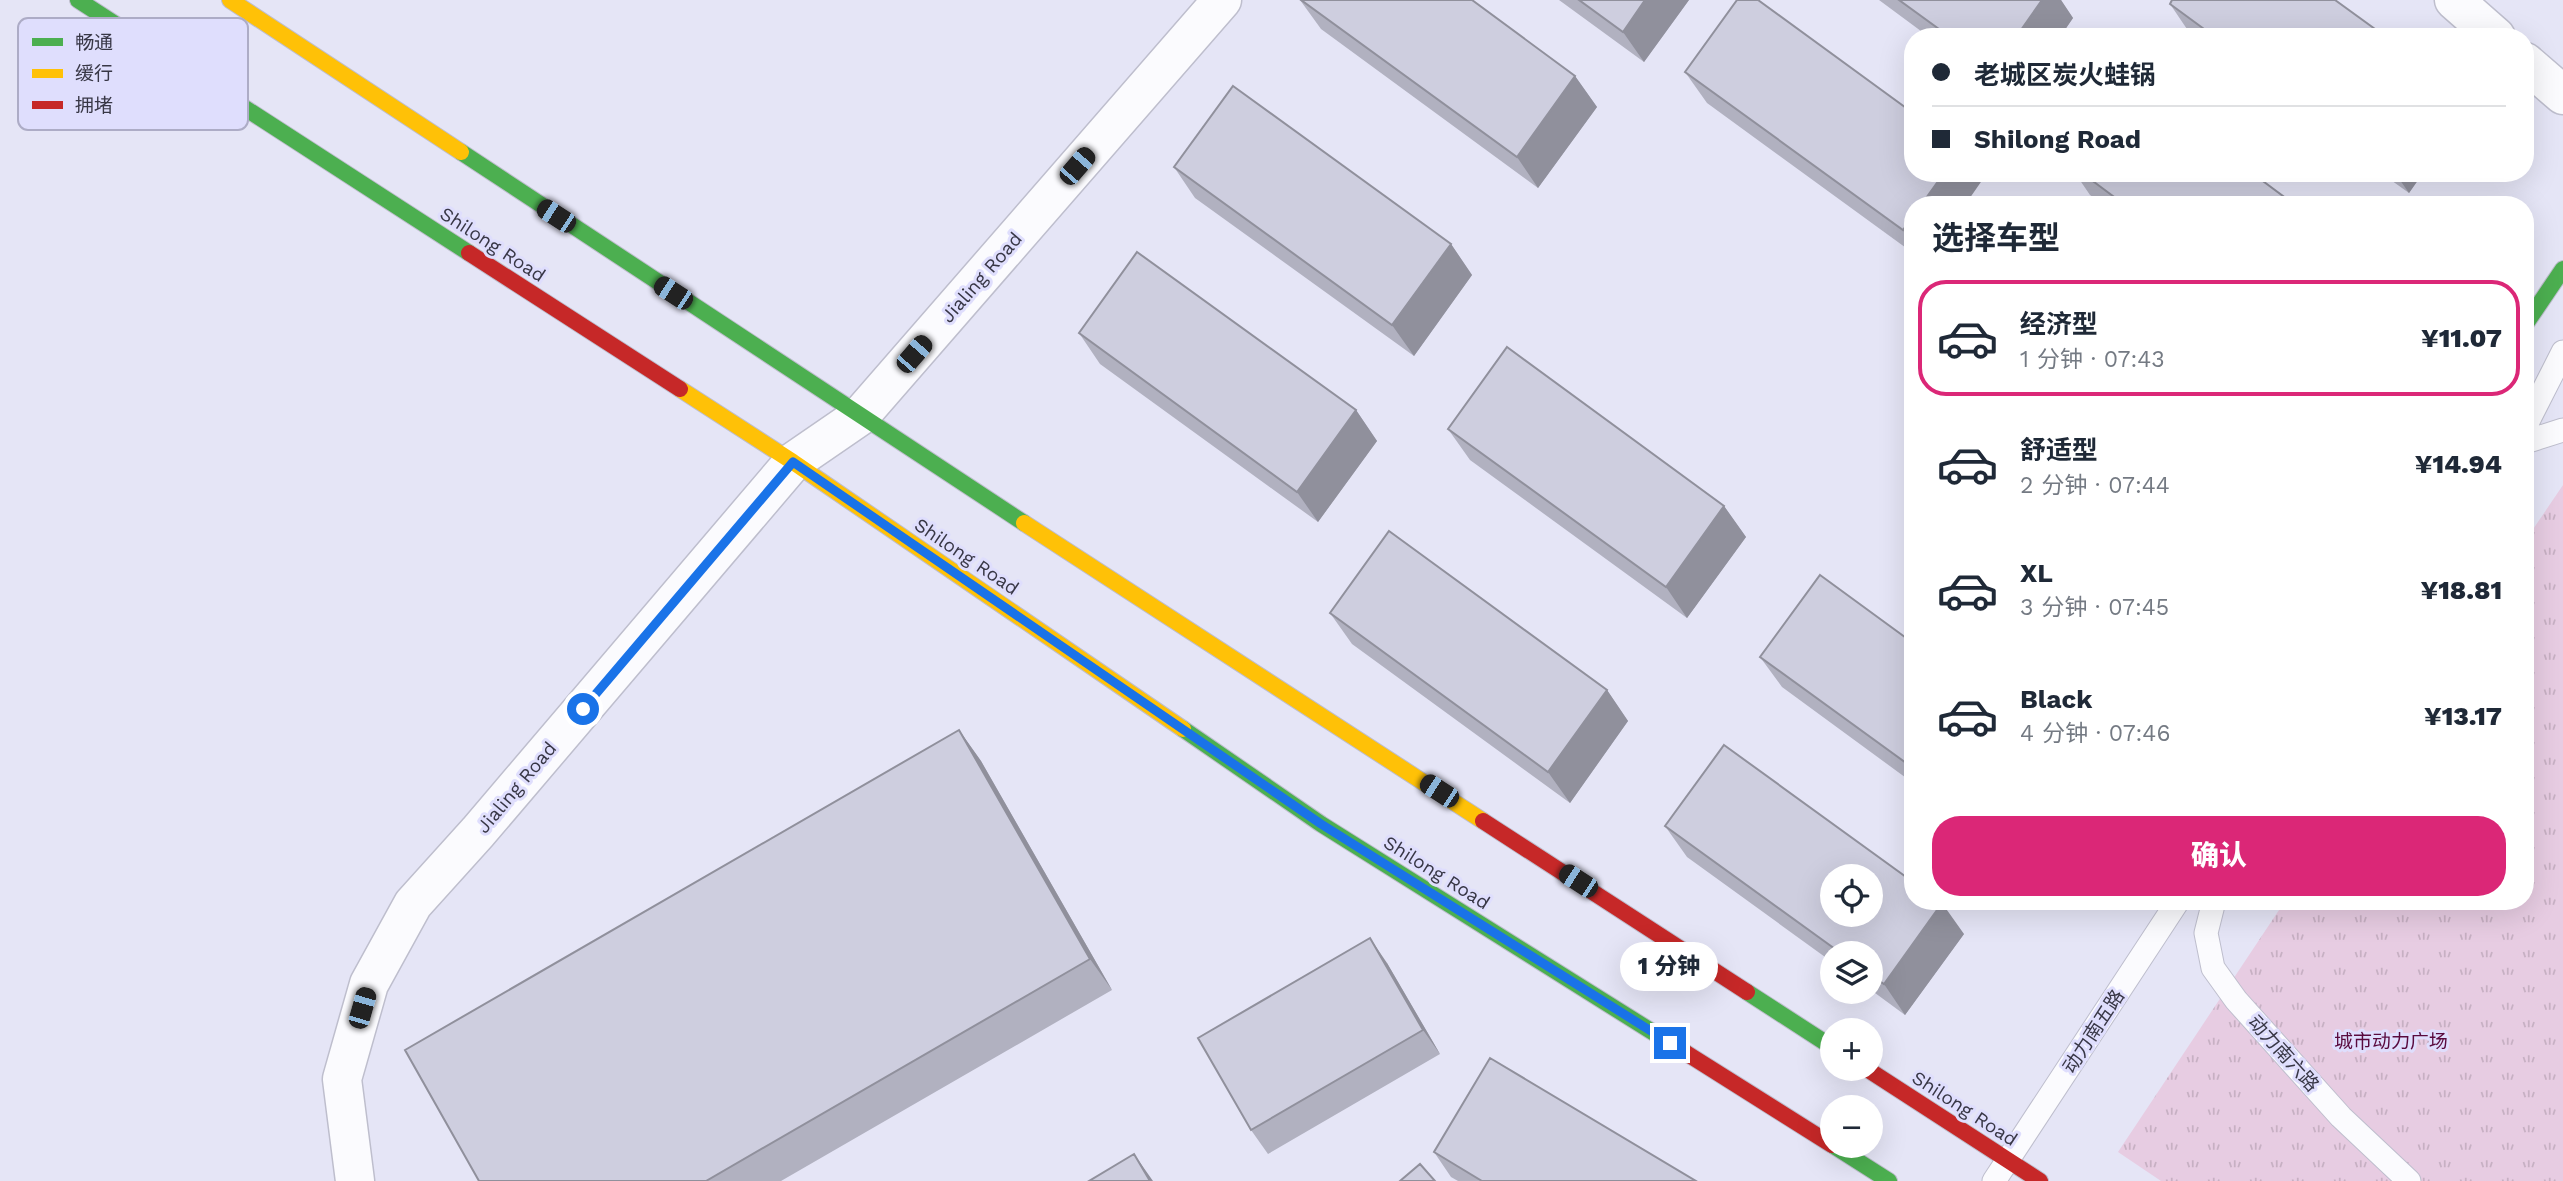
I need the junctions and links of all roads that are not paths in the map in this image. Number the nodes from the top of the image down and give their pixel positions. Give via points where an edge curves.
1 (78, 0) edge
2 (230, 0) edge
3 (1222, 0) edge
4 (2454, 0) edge
5 (106, 18) edge
6 (2486, 28) edge
7 (2534, 70) edge
8 (2563, 95) edge
9 (248, 110) edge
10 (2563, 270) edge
11 (2534, 312) edge
12 (2560, 359) edge
13 (2534, 410) edge
14 (860, 416) junction
15 (2563, 430) edge
16 (2534, 439) edge
17 (793, 462) junction
18 (2172, 910) edge
19 (2212, 910) edge
20 (1820, 1039) edge
21 (1883, 1079) edge
22 (1820, 1138) edge
23 (1852, 1158) edge
24 (2007, 1160) junction
25 (355, 1181) edge
26 (1889, 1181) edge
27 (1994, 1181) edge
28 (2040, 1181) edge
29 (2409, 1181) edge

1 - 5 main road, Shilong Road
2 - 14 main road
3 - 14 street, Jialing Road
4 - 6 street
7 - 8 street
9 - 17 main road, Shilong Road
10 - 11 main road
12 - 13 lane
14 - 17 street, Jialing Road
14 - 20 main road
15 - 16 lane
17 - 22 main road, Shilong Road via 1321,824
17 - 25 street, Jialing Road via 413,904 369,984 342,1079
18 - 24 lane, 动力南五路
19 - 29 lane, 动力南六路 via 2206,933 2213,968 2236,1000 2341,1117
21 - 24 main road, Shilong Road
23 - 26 main road, Shilong Road
24 - 27 lane, 动力南五路
24 - 28 main road, Shilong Road

